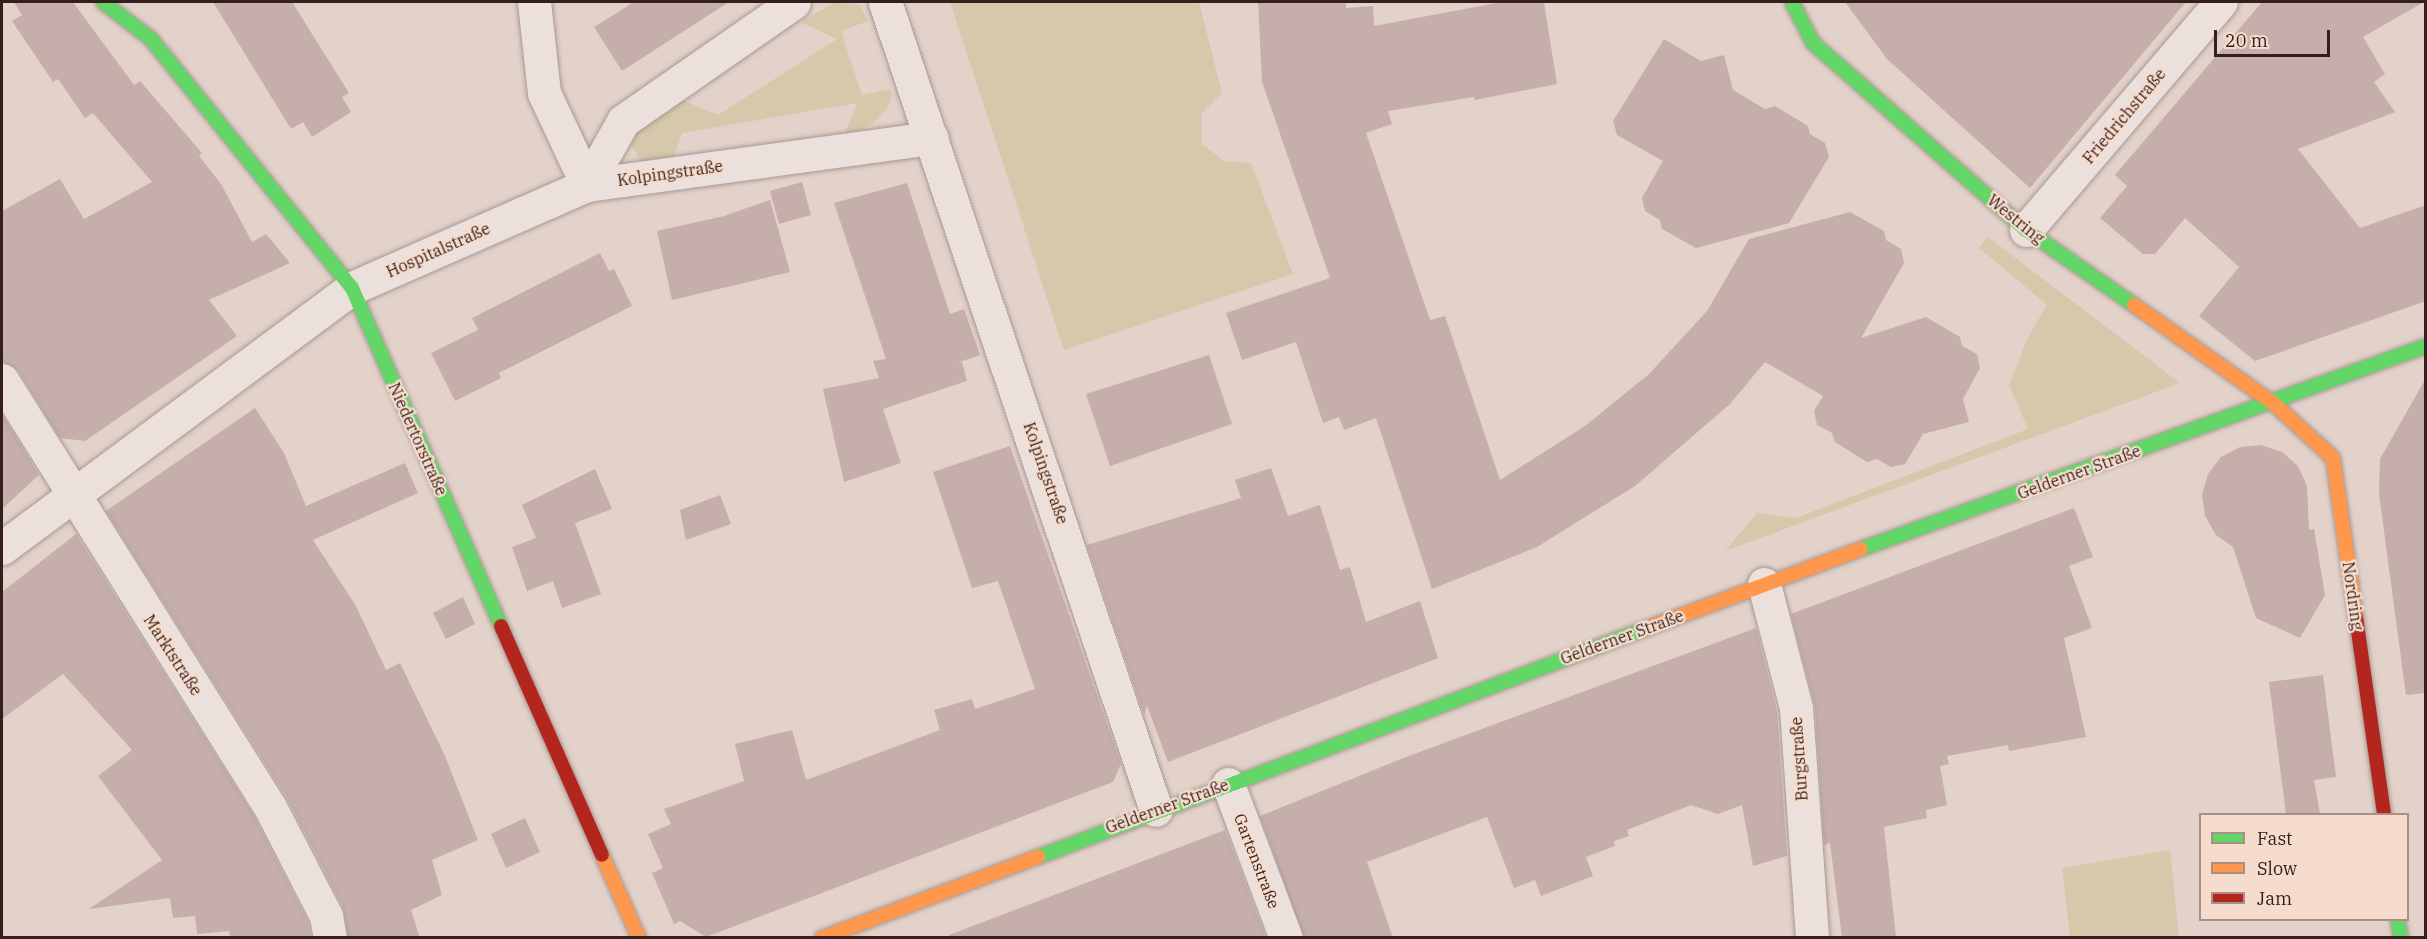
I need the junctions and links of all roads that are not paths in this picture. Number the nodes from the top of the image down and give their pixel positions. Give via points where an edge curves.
1 (103, 2) edge
2 (534, 2) edge
3 (794, 2) edge
4 (885, 2) edge
5 (1792, 2) edge
6 (2221, 2) edge
7 (932, 138) junction
8 (587, 185) junction
9 (2026, 230) junction
10 (352, 288) junction
11 (2426, 346) edge
12 (2, 380) edge
13 (2273, 403) junction
14 (71, 494) junction
15 (2, 548) edge
16 (1764, 584) junction
17 (1228, 784) junction
18 (1156, 810) junction
19 (2384, 813) edge
20 (2398, 921) edge
21 (330, 938) edge
22 (639, 938) edge
23 (822, 938) edge
24 (1286, 938) edge
25 (1812, 938) edge
26 (2401, 938) edge

1 - 10 street, Niedertorstraße via 151,39
2 - 8 street via 544,93
3 - 8 street via 623,122
4 - 7 street, Kolpingstraße
5 - 9 street, Westring via 1813,43
6 - 9 street, Friedrichstraße
7 - 8 street, Kolpingstraße
7 - 18 street, Kolpingstraße
8 - 10 street, Hospitalstraße
9 - 13 street, Westring
10 - 14 street, Hospitalstraße
10 - 22 street, Niedertorstraße
11 - 13 street, Gelderner Straße
12 - 14 street, Marktstraße
13 - 16 street, Gelderner Straße
13 - 19 street, Nordring via 2333,458
14 - 15 street, Hospitalstraße
14 - 21 street, Marktstraße via 270,807 326,916
16 - 17 street, Gelderner Straße
16 - 25 street, Burgstraße via 1796,708
17 - 18 street, Gelderner Straße
17 - 24 street, Gartenstraße
18 - 23 street, Gelderner Straße
20 - 26 street

